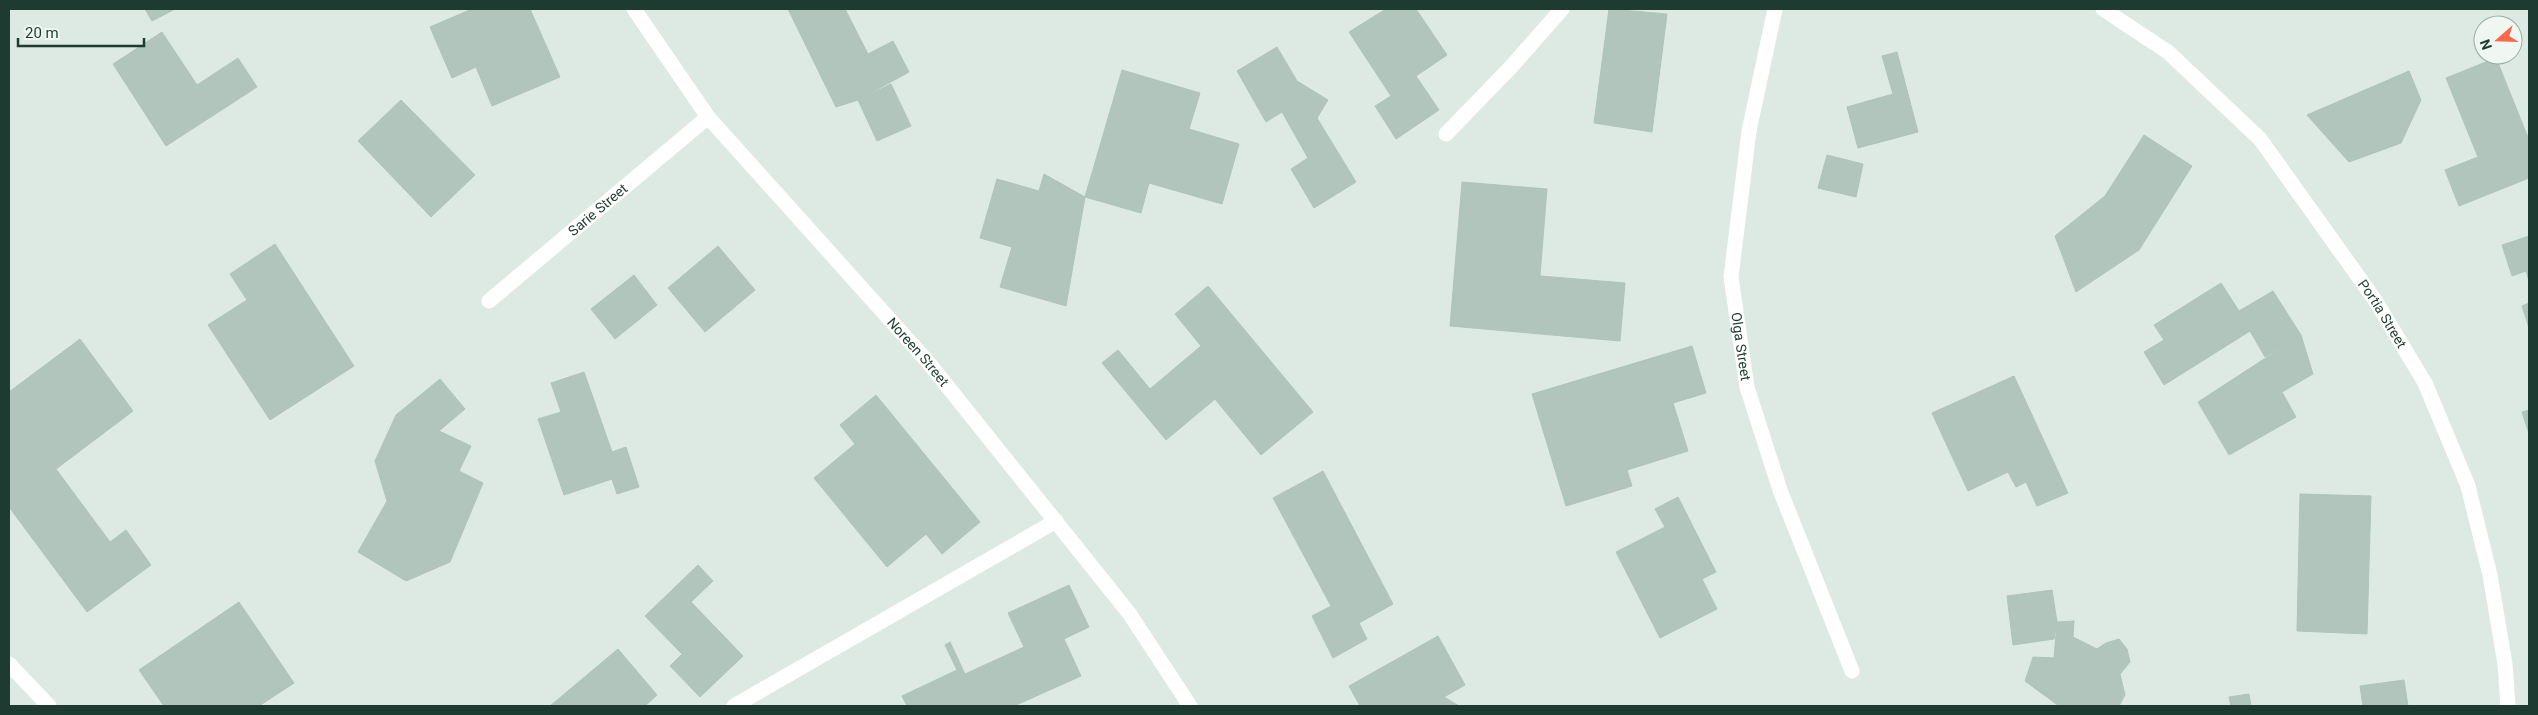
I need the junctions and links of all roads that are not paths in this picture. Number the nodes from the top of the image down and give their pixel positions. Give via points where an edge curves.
1 (634, 9) edge
2 (1562, 9) edge
3 (1775, 9) edge
4 (2103, 9) edge
5 (708, 117) junction
6 (1446, 134) dead end
7 (489, 301) dead end
8 (1056, 521) junction
9 (9, 664) edge
10 (1852, 671) dead end
11 (49, 706) edge
12 (734, 706) edge
13 (1190, 706) edge
14 (2508, 706) edge

1 - 5 street, Noreen Street
2 - 6 street
3 - 10 street, Olga Street via 1749,131 1731,277 1750,396 1780,490
4 - 14 street, Portia Street via 2168,52 2260,139 2375,300 2425,384 2468,486 2490,575 2505,664
5 - 7 street, Sarie Street
5 - 8 street, Noreen Street via 928,362
8 - 12 street
8 - 13 street, Noreen Street via 1129,613
9 - 11 street

